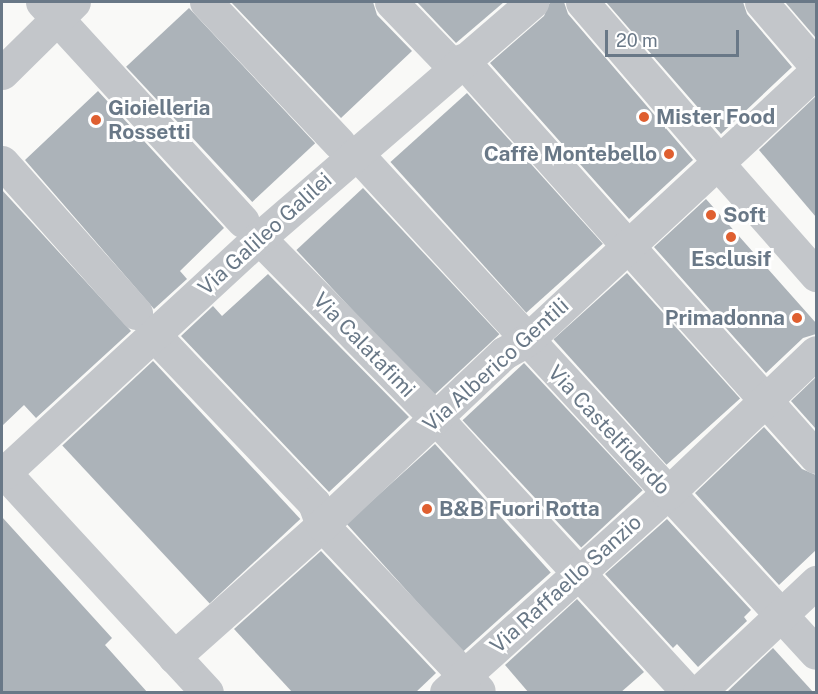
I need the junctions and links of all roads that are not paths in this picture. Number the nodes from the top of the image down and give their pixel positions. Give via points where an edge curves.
1 (206, 2) edge
2 (391, 2) edge
3 (532, 2) edge
4 (582, 2) edge
5 (761, 2) edge
6 (58, 7) edge
7 (452, 58) junction
8 (816, 66) edge
9 (816, 71) edge
10 (2, 73) edge
11 (347, 148) junction
12 (2, 162) edge
13 (251, 229) junction
14 (629, 244) junction
15 (816, 275) edge
16 (145, 324) junction
17 (526, 340) junction
18 (816, 352) edge
19 (764, 401) junction
20 (436, 418) junction
21 (816, 457) edge
22 (3, 472) edge
23 (668, 493) junction
24 (322, 525) junction
25 (576, 575) junction
26 (816, 582) edge
27 (782, 614) junction
28 (816, 653) edge
29 (174, 657) junction
30 (464, 687) edge
31 (207, 693) edge
32 (688, 693) edge
33 (699, 693) edge

1 - 11 street, Via Castelfidardo
2 - 7 street
3 - 7 street, Via Galileo Galilei
4 - 15 street
5 - 8 street
6 - 10 street
6 - 13 street, Via Calatafimi
7 - 11 street, Via Galileo Galilei
7 - 14 street
9 - 14 street, Via Alberico Gentili
11 - 13 street, Via Galileo Galilei
11 - 17 street, Via Castelfidardo
12 - 16 street
13 - 16 street, Via Galileo Galilei
13 - 20 street, Via Calatafimi
14 - 17 street, Via Alberico Gentili
14 - 19 street
16 - 22 street, Via Galileo Galilei
16 - 24 street via 314,503
17 - 20 street, Via Alberico Gentili via 504,353
17 - 23 street, Via Castelfidardo
18 - 19 street, Via Raffaello Sanzio
19 - 21 street
19 - 23 street, Via Raffaello Sanzio
20 - 24 street, Via Alberico Gentili
20 - 25 street, Via Calatafimi
22 - 29 street
23 - 25 street, Via Raffaello Sanzio
23 - 27 street, Via Castelfidardo
24 - 29 street, Via Alberico Gentili
24 - 30 street
25 - 30 street, Via Raffaello Sanzio
25 - 32 street, Via Calatafimi
26 - 27 street
27 - 28 street, Via Castelfidardo
27 - 33 street
29 - 31 street

